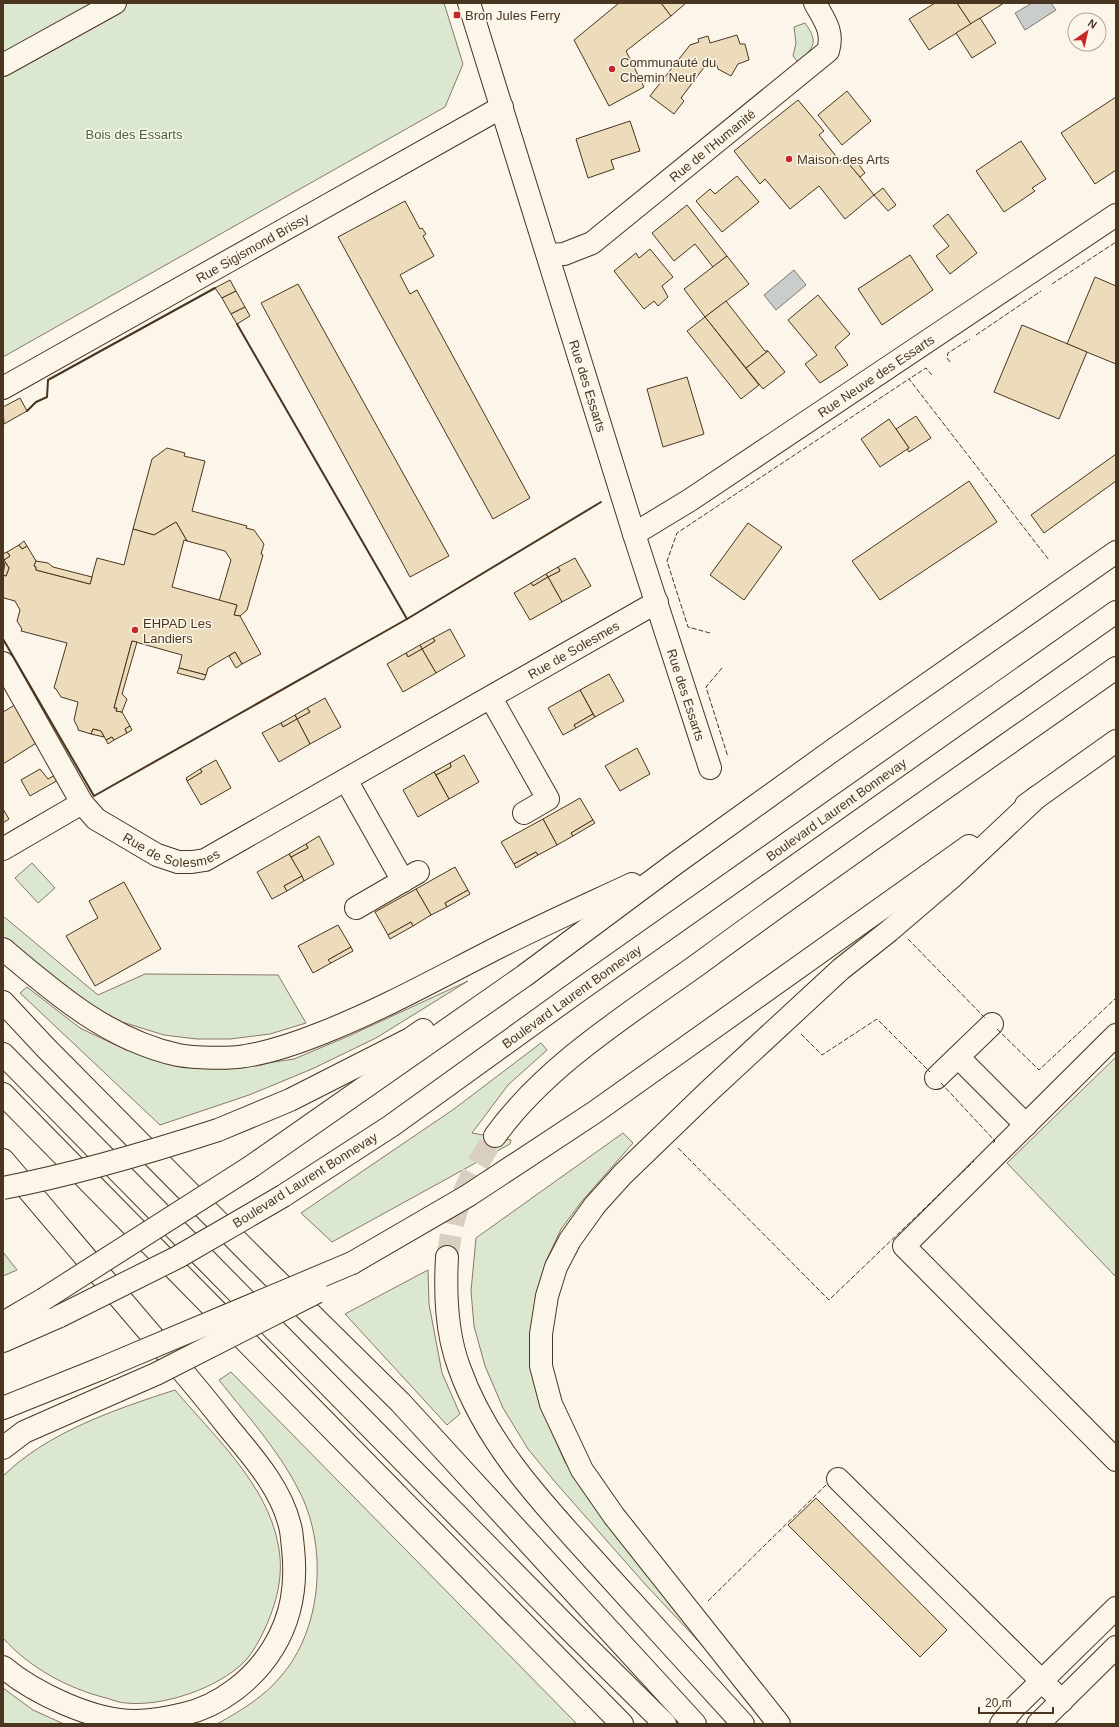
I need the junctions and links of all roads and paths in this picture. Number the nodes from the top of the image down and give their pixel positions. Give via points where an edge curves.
1 (114, 3) edge
2 (469, 3) edge
3 (815, 3) edge
4 (3, 65) edge
5 (502, 107) junction
6 (1116, 215) edge
7 (548, 255) junction
8 (3, 388) edge
9 (634, 534) junction
10 (1116, 552) edge
11 (657, 602) junction
12 (1116, 612) edge
13 (3, 663) edge
14 (1116, 668) edge
15 (491, 698) junction
16 (1116, 741) edge
17 (710, 768) dead end
18 (346, 780) junction
19 (1037, 797) junction
20 (82, 803) junction
21 (524, 813) dead end
22 (3, 849) edge
23 (676, 863) junction
24 (356, 908) dead end
25 (3, 949) edge
26 (3, 1002) edge
27 (992, 1024) dead end
28 (1116, 1035) edge
29 (3, 1054) edge
30 (958, 1057) junction
31 (936, 1078) dead end
32 (3, 1094) edge
33 (1026, 1125) junction
34 (495, 1136) tunnel mouth
35 (3, 1160) edge
36 (3, 1188) edge
37 (447, 1257) tunnel mouth
38 (355, 1267) junction
39 (3, 1323) edge
40 (3, 1341) edge
41 (3, 1408) edge
42 (3, 1448) edge
43 (1116, 1460) edge
44 (838, 1479) dead end
45 (1116, 1608) edge
46 (1116, 1647) edge
47 (3, 1667) edge
48 (1042, 1681) junction
49 (1062, 1701) junction
50 (622, 1724) edge
51 (665, 1724) edge
52 (695, 1724) edge
53 (743, 1724) edge
54 (779, 1724) edge
55 (1001, 1724) edge
56 (1038, 1724) edge

1 - 4 main road
2 - 5 main road, Rue des Essarts
3 - 7 main road, Rue de l'Humanité via 830,32 831,42 828,51 592,243 564,254
5 - 7 main road, Rue des Essarts
5 - 8 main road, Rue Sigismond Brissy
6 - 9 main road, Rue Neuve des Essarts via 690,500
7 - 9 main road, Rue des Essarts
9 - 11 main road, Rue des Essarts
10 - 23 main road
11 - 15 main road, Rue de Solesmes
11 - 17 main road, Rue des Essarts
12 - 40 main road, Boulevard Laurent Bonnevay, bridge via 391,1126 283,1196 178,1257 60,1316
13 - 20 main road, Rue de Solesmes
14 - 34 main road via 746,929 598,1037 549,1075 518,1106
15 - 18 main road, Rue de Solesmes
15 - 21 main road via 548,799
16 - 19 main road
18 - 20 main road, Rue de Solesmes via 206,860 192,862 178,862 157,854 96,819
18 - 24 main road via 411,877
19 - 38 main road via 595,1112
19 - 54 main road via 951,878 890,931 841,968 623,1174 595,1205 570,1240 556,1267 547,1296 541,1334 541,1366 551,1404 582,1470 619,1522
20 - 22 main road
23 - 25 main road via 530,931 340,1026 288,1046 244,1057 180,1055 128,1039 66,1001
23 - 36 main road, bridge via 410,1039 290,1100 218,1130 154,1151 91,1169
23 - 39 main road, bridge via 524,976 252,1166
26 - 52 main road via 256,1260 400,1402
27 - 30 main road
28 - 33 main road
29 - 51 main road
30 - 31 main road
30 - 33 main road
32 - 50 main road
33 - 43 main road via 904,1246
35 - 47 main road via 256,1460 278,1496 290,1525 295,1581 289,1616 280,1637 268,1655 244,1682 213,1703 190,1713 164,1719 133,1721 108,1717 36,1690
37 - 53 main road via 446,1303 449,1330 458,1367 492,1437 519,1474 565,1527
38 - 41 main road, bridge
38 - 42 main road, bridge via 156,1374 30,1430
44 - 48 main road
45 - 48 main road
46 - 49 main road
48 - 49 main road
48 - 55 main road
49 - 56 main road

